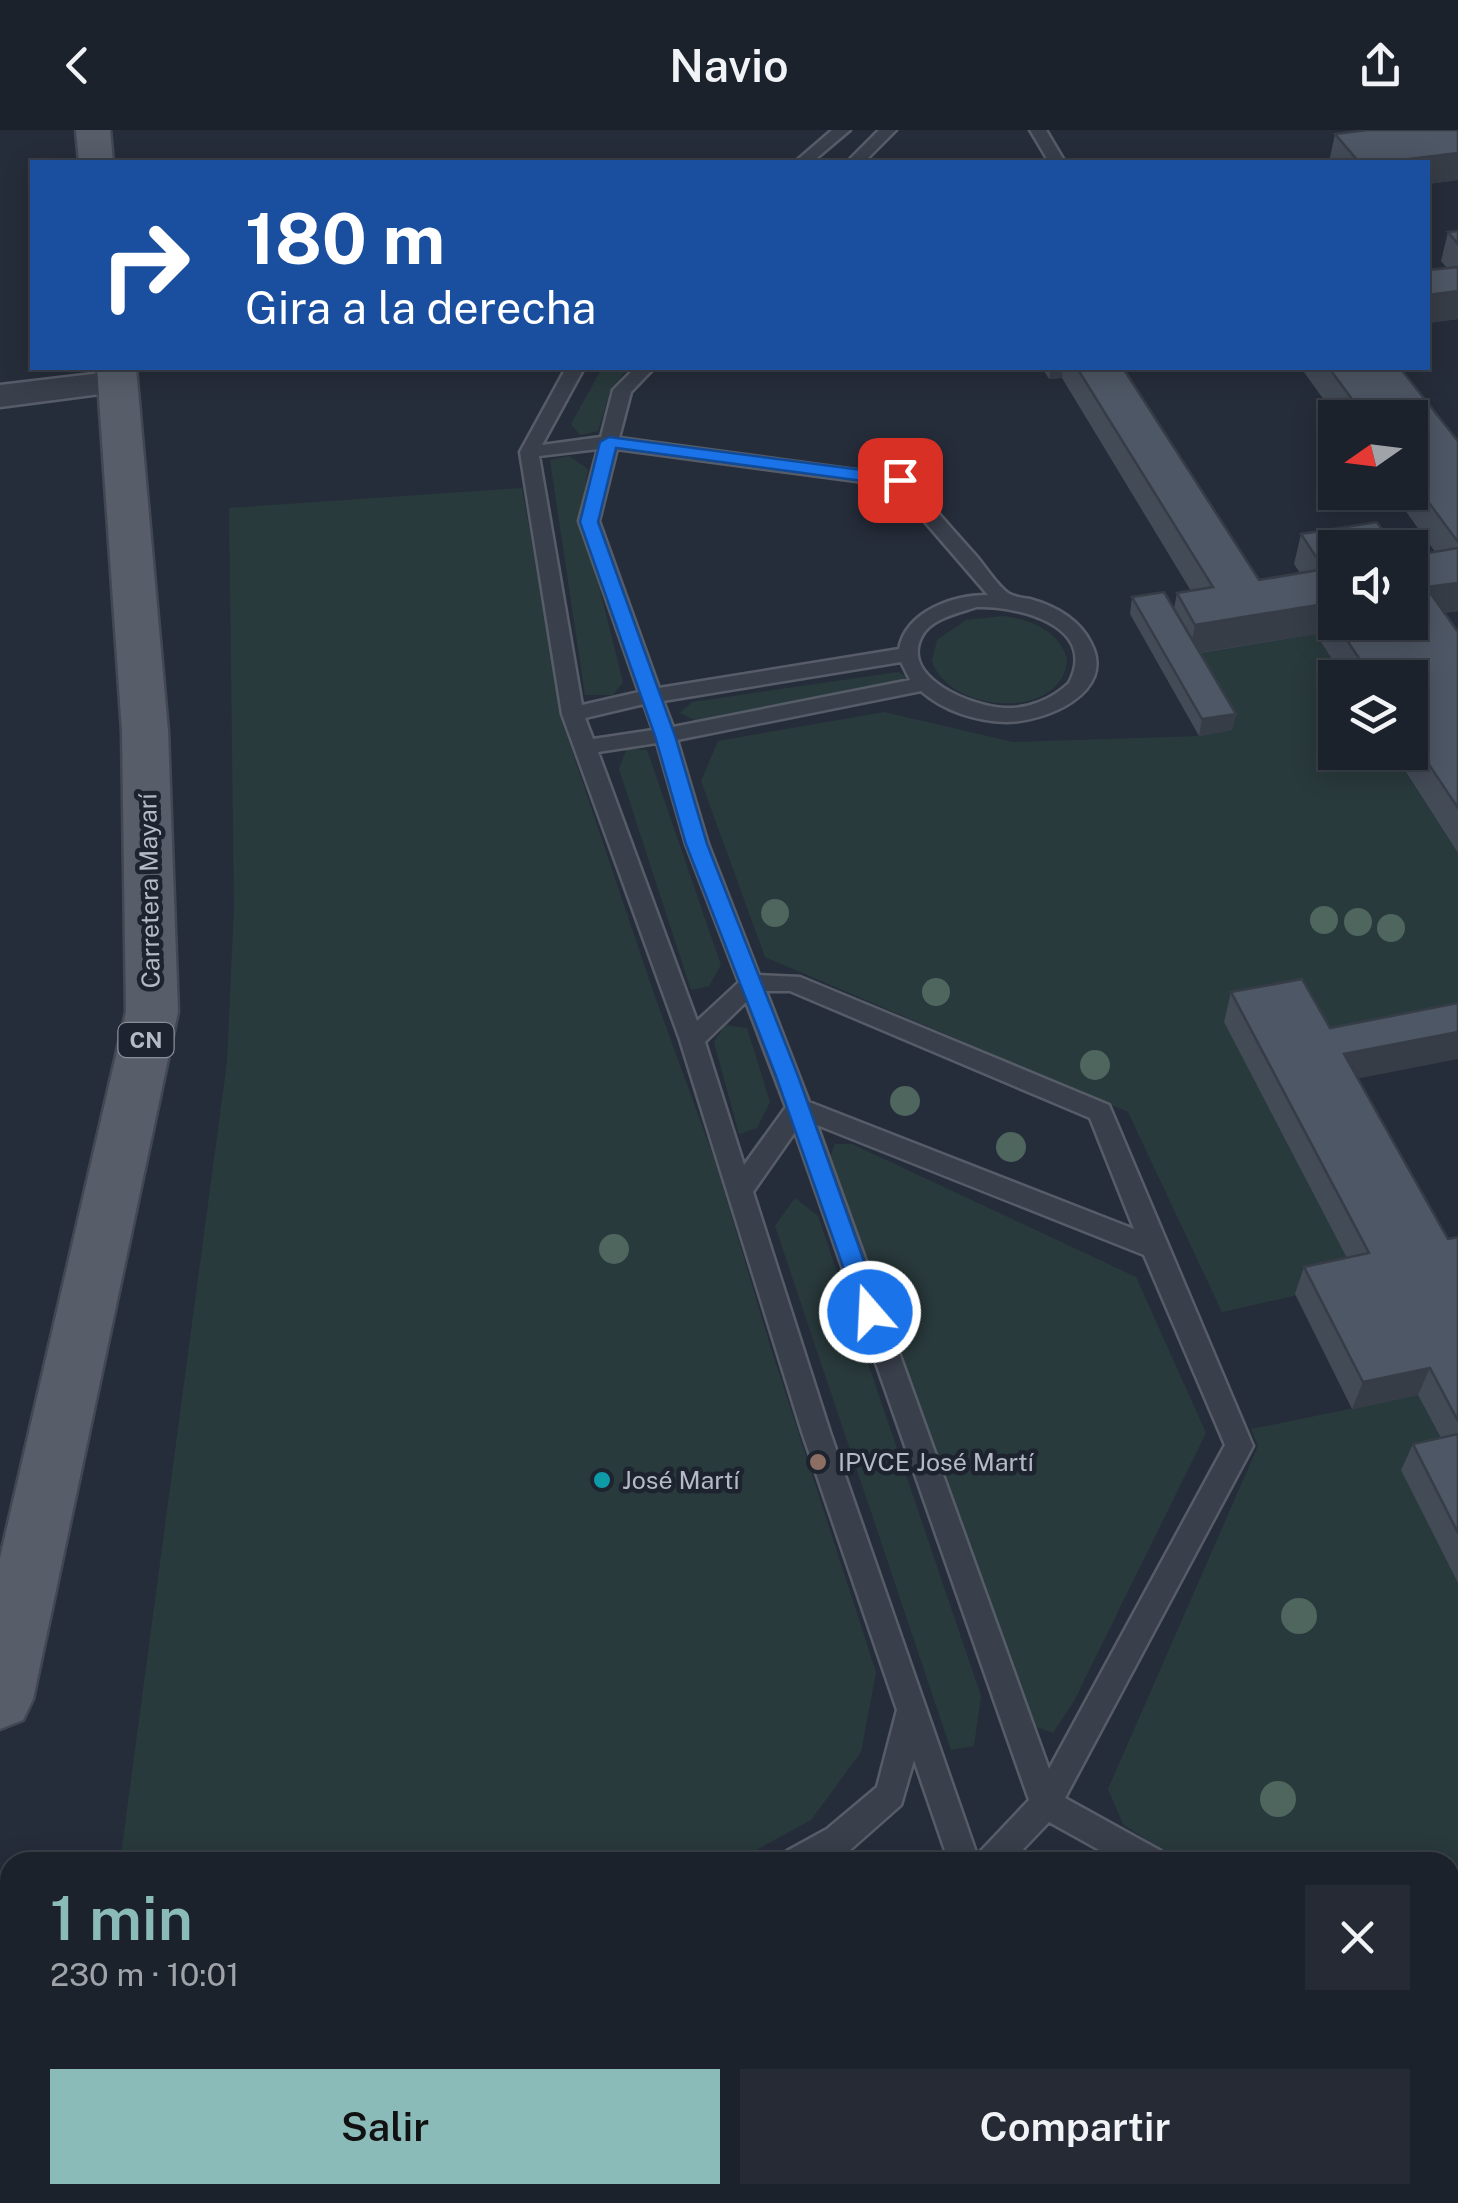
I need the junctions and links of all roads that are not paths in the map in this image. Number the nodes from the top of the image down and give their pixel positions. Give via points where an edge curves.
1 (93, 130) edge
2 (842, 130) edge
3 (888, 130) edge
4 (1038, 130) edge
5 (96, 160) edge
6 (805, 160) edge
7 (857, 160) edge
8 (1056, 160) edge
9 (574, 370) edge
10 (643, 370) edge
11 (117, 375) edge
12 (0, 396) edge
13 (609, 442) junction
14 (529, 452) junction
15 (1004, 600) junction
16 (907, 654) junction
17 (922, 684) junction
18 (650, 696) junction
19 (573, 714) junction
20 (665, 736) junction
21 (584, 747) junction
22 (752, 982) junction
23 (692, 1040) junction
24 (798, 1108) junction
25 (741, 1190) junction
26 (1154, 1248) junction
27 (0, 1699) edge
28 (912, 1706) junction
29 (1046, 1804) junction
30 (816, 1852) edge
31 (960, 1852) edge
32 (1000, 1852) edge
33 (1132, 1852) edge

1 - 5 main road
2 - 6 lane
3 - 7 lane
4 - 8 lane
9 - 14 lane
10 - 13 lane via 622,390
11 - 12 street
11 - 27 main road, Carretera Mayarí / CN via 145,731 152,1012
13 - 14 lane
13 - 15 lane via 900,480
13 - 18 lane via 589,522
14 - 19 lane
15 - 16 lane via 940,611 918,627
15 - 17 lane via 1050,614 1082,642 1086,667 1074,691 1034,712 994,714 954,706
16 - 17 lane
16 - 18 lane
17 - 20 lane
18 - 19 lane
18 - 20 lane
19 - 21 lane
20 - 21 lane
20 - 22 lane via 696,844
21 - 23 lane
22 - 23 lane
22 - 24 lane
22 - 26 lane via 792,984 1100,1112
23 - 25 lane
24 - 25 lane
24 - 26 lane
24 - 29 lane
25 - 28 lane
26 - 29 lane via 1239,1446
28 - 30 lane via 890,1794
28 - 31 lane
29 - 32 lane
29 - 33 lane

